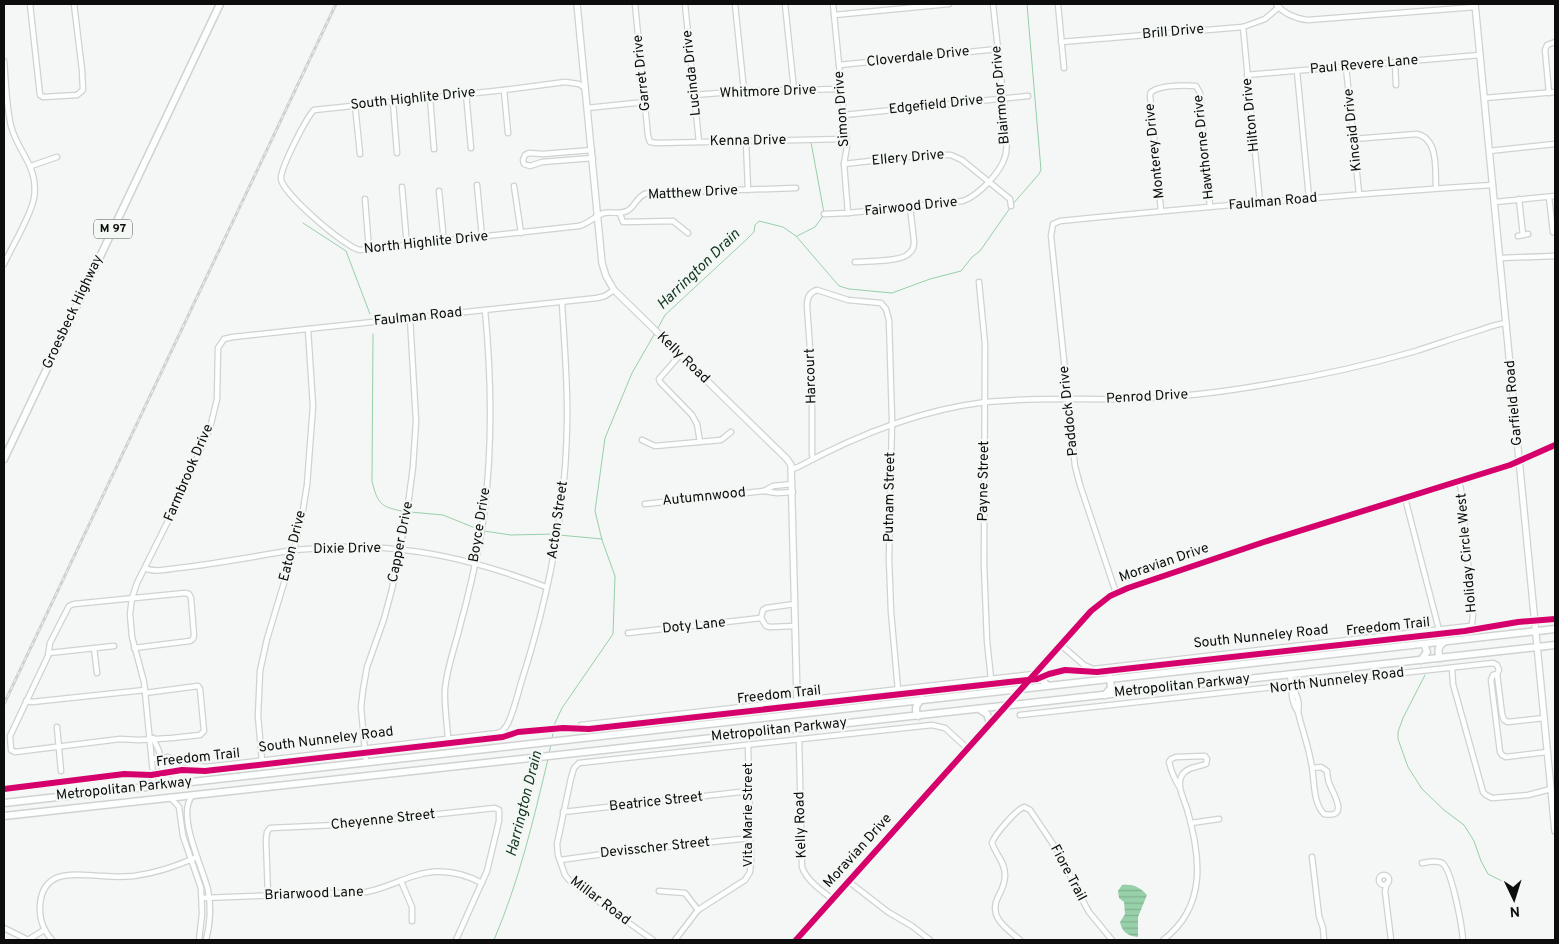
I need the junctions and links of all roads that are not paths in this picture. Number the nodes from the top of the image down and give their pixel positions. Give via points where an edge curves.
1 (30, 4) edge
2 (74, 4) edge
3 (220, 4) edge
4 (577, 4) edge
5 (635, 4) edge
6 (685, 4) edge
7 (735, 4) edge
8 (785, 4) edge
9 (833, 4) edge
10 (949, 4) edge
11 (993, 4) edge
12 (1058, 4) edge
13 (1277, 6) edge
14 (1475, 6) edge
15 (834, 15) junction
16 (1243, 26) junction
17 (1061, 42) junction
18 (1555, 42) edge
19 (998, 49) junction
20 (1480, 55) junction
21 (4, 61) edge
22 (1395, 63) junction
23 (839, 66) junction
24 (1346, 67) junction
25 (1064, 68) dead end
26 (1297, 71) junction
27 (1247, 75) junction
28 (1396, 85) dead end
29 (1198, 88) joint
30 (504, 90) junction
31 (586, 90) junction
32 (794, 90) junction
33 (841, 90) junction
34 (744, 91) junction
35 (1549, 92) junction
36 (1555, 92) edge
37 (466, 93) junction
38 (694, 95) junction
39 (1028, 96) dead end
40 (430, 97) junction
41 (1004, 98) junction
42 (1484, 98) junction
43 (393, 102) junction
44 (645, 102) junction
45 (355, 105) junction
46 (587, 108) junction
47 (844, 114) junction
48 (508, 133) dead end
49 (846, 139) junction
50 (1353, 139) junction
51 (746, 141) junction
52 (650, 142) joint
53 (699, 142) junction
54 (1555, 144) edge
55 (471, 148) dead end
56 (434, 149) dead end
57 (592, 150) junction
58 (1489, 150) junction
59 (397, 153) dead end
60 (360, 154) dead end
61 (57, 157) dead end
62 (593, 158) junction
63 (844, 164) junction
64 (31, 166) junction
65 (281, 178) joint
66 (989, 181) junction
67 (1493, 184) junction
68 (476, 185) dead end
69 (514, 186) dead end
70 (402, 187) dead end
71 (796, 188) dead end
72 (1436, 188) junction
73 (748, 190) junction
74 (439, 192) dead end
75 (1359, 194) junction
76 (1555, 196) edge
77 (1549, 197) junction
78 (1309, 198) junction
79 (365, 199) dead end
80 (1519, 200) junction
81 (1495, 202) junction
82 (1260, 203) junction
83 (1011, 206) dead end
84 (910, 207) junction
85 (1210, 207) junction
86 (1161, 211) junction
87 (848, 213) junction
88 (620, 214) junction
89 (824, 214) dead end
90 (598, 215) junction
91 (1053, 224) joint
92 (1552, 232) edge
93 (521, 233) junction
94 (688, 233) dead end
95 (1523, 235) dead end
96 (482, 237) junction
97 (444, 242) junction
98 (407, 246) junction
99 (369, 250) junction
100 (1555, 256) edge
101 (1500, 258) junction
102 (855, 262) dead end
103 (4, 264) edge
104 (979, 282) dead end
105 (614, 290) junction
106 (810, 294) joint
107 (562, 302) junction
108 (485, 310) junction
109 (410, 318) junction
110 (1506, 323) junction
111 (308, 329) junction
112 (221, 342) joint
113 (680, 356) junction
114 (1067, 399) junction
115 (986, 402) junction
116 (892, 424) junction
117 (731, 432) dead end
118 (642, 440) dead end
119 (700, 442) junction
120 (1555, 445) edge
121 (4, 459) edge
122 (814, 459) junction
123 (1519, 462) junction
124 (792, 468) junction
125 (1459, 480) junction
126 (792, 484) junction
127 (764, 491) junction
128 (793, 492) junction
129 (1405, 498) junction
130 (645, 504) dead end
131 (401, 549) junction
132 (294, 550) junction
133 (475, 563) junction
134 (145, 568) junction
135 (546, 587) junction
136 (1116, 593) junction
137 (132, 598) junction
138 (795, 604) junction
139 (761, 618) junction
140 (1471, 625) joint
141 (796, 626) junction
142 (1555, 629) edge
143 (1439, 630) junction
144 (1536, 631) junction
145 (628, 633) dead end
146 (1444, 642) junction
147 (1424, 644) junction
148 (1061, 645) junction
149 (1555, 645) edge
150 (114, 646) dead end
151 (1537, 647) junction
152 (94, 648) junction
153 (134, 648) junction
154 (49, 653) junction
155 (1440, 658) junction
156 (1421, 660) junction
157 (1452, 668) junction
158 (1036, 672) junction
159 (97, 673) dead end
160 (1290, 674) junction
161 (1497, 674) junction
162 (1110, 678) junction
163 (991, 680) junction
164 (1047, 685) junction
165 (1292, 686) junction
166 (1022, 688) junction
167 (898, 690) junction
168 (145, 691) junction
169 (1105, 695) junction
170 (922, 699) junction
171 (797, 700) junction
172 (26, 702) junction
173 (1006, 706) junction
174 (979, 709) junction
175 (1020, 715) dead end
176 (918, 716) junction
177 (1544, 718) junction
178 (990, 724) junction
179 (582, 725) dead end
180 (57, 727) dead end
181 (503, 731) joint
182 (151, 738) junction
183 (448, 738) junction
184 (799, 739) junction
185 (748, 745) junction
186 (59, 747) junction
187 (967, 748) junction
188 (364, 749) junction
189 (1547, 752) junction
190 (431, 755) junction
191 (160, 758) junction
192 (152, 759) junction
193 (262, 761) junction
194 (366, 762) junction
195 (1548, 764) junction
196 (1555, 765) edge
197 (429, 768) junction
198 (1312, 768) junction
199 (61, 771) dead end
200 (1553, 779) edge
201 (175, 784) junction
202 (150, 786) junction
203 (1180, 788) junction
204 (1551, 789) junction
205 (748, 791) junction
206 (88, 793) junction
207 (193, 795) junction
208 (170, 797) junction
209 (4, 803) edge
210 (84, 807) junction
211 (564, 812) junction
212 (4, 816) edge
213 (1219, 818) dead end
214 (1191, 823) junction
215 (1555, 831) edge
216 (750, 838) junction
217 (197, 857) junction
218 (1312, 858) dead end
219 (191, 860) junction
220 (560, 860) junction
221 (1422, 863) dead end
222 (401, 881) junction
223 (848, 881) junction
224 (482, 883) junction
225 (1387, 883) junction
226 (1381, 884) junction
227 (659, 891) dead end
228 (1385, 891) junction
229 (268, 896) junction
230 (202, 898) junction
231 (209, 898) junction
232 (832, 899) junction
233 (698, 910) junction
234 (412, 921) dead end
235 (4, 928) edge
236 (44, 930) junction
237 (52, 940) edge
238 (199, 940) edge
239 (206, 940) edge
240 (456, 940) edge
241 (653, 940) edge
242 (675, 940) edge
243 (796, 940) edge
244 (930, 940) edge
245 (1020, 940) edge
246 (1112, 940) edge
247 (1163, 940) edge
248 (1324, 940) edge
249 (1391, 940) edge
250 (1463, 940) edge

1 - 2 street via 40,94 43,97 77,95 83,90
3 - 121 main road, Groesbeck Highway / M 97
4 - 31 street, Kelly Road
5 - 44 street, Garret Drive
6 - 38 street, Lucinda Drive
7 - 34 street
8 - 32 street
9 - 15 street, Simon Drive
10 - 15 street
11 - 19 street, Blairmoor Drive
12 - 17 street
13 - 14 street via 1295,18 1308,20
13 - 16 street, Brill Drive via 1265,19
14 - 20 street, Garfield Road
15 - 23 street, Simon Drive
16 - 17 street, Brill Drive
16 - 27 street, Hilton Drive
17 - 25 street
18 - 35 street via 1546,45
19 - 23 street, Cloverdale Drive
19 - 41 street, Blairmoor Drive
20 - 22 street, Paul Revere Lane
20 - 42 street, Garfield Road
21 - 64 street via 11,125 15,139
22 - 24 street, Paul Revere Lane
22 - 28 street
23 - 33 street, Simon Drive
24 - 26 street, Paul Revere Lane
24 - 50 street, Kincaid Drive
26 - 27 street, Paul Revere Lane
26 - 78 street
27 - 82 street, Hilton Drive
29 - 85 street, Hawthorne Drive
29 - 86 street, Monterey Drive via 1168,87 1151,92
30 - 31 street, South Highlite Drive via 565,82 579,84
30 - 37 street, South Highlite Drive
30 - 48 street
31 - 46 street, Kelly Road
32 - 33 street, Whitmore Drive
32 - 34 street, Whitmore Drive
33 - 47 street, Simon Drive
34 - 38 street, Whitmore Drive
35 - 36 street
35 - 42 street
37 - 40 street, South Highlite Drive
37 - 55 street
38 - 53 street, Lucinda Drive
39 - 41 street, Edgefield Drive
40 - 43 street, South Highlite Drive
40 - 56 street
41 - 47 street, Edgefield Drive
41 - 66 street, Blairmoor Drive via 1006,153
42 - 58 street, Garfield Road
43 - 45 street, South Highlite Drive
43 - 59 street
44 - 46 street
44 - 52 street, Garret Drive
45 - 60 street
45 - 65 street, South Highlite Drive via 314,110 294,144
46 - 57 street, Kelly Road
47 - 49 street, Simon Drive
49 - 51 street, Kenna Drive
49 - 63 street, Simon Drive
50 - 72 street via 1417,134 1426,137 1434,153
50 - 75 street, Kincaid Drive
51 - 53 street, Kenna Drive
51 - 73 street
52 - 53 street, Kenna Drive
54 - 58 street
57 - 62 street, Kelly Road
57 - 62 street via 529,153 523,160 524,164 532,166 542,162
58 - 67 street, Garfield Road
61 - 64 street
62 - 90 street, Kelly Road
63 - 66 street, Ellery Drive via 945,154 962,160
63 - 87 street, Simon Drive
64 - 103 street via 35,188 32,206
65 - 99 street, North Highlite Drive via 288,193 315,218 352,248
66 - 83 street, Ellery Drive via 1010,198
66 - 84 street, Fairwood Drive via 976,195 963,201
67 - 72 street, Faulman Road
67 - 81 street, Garfield Road
68 - 96 street
69 - 93 street
70 - 98 street
71 - 73 street, Matthew Drive
72 - 75 street, Faulman Road
73 - 88 street, Matthew Drive via 644,194 629,210
74 - 97 street
75 - 78 street, Faulman Road
76 - 77 street
77 - 80 street
77 - 92 street
78 - 82 street, Faulman Road
79 - 99 street
80 - 81 street
80 - 95 street
81 - 101 street, Garfield Road
82 - 85 street, Faulman Road
84 - 87 street, Fairwood Drive
84 - 102 street via 914,241 910,253 897,258
85 - 86 street, Faulman Road
86 - 91 street, Faulman Road
87 - 89 street, Fairwood Drive
88 - 90 street via 606,212
88 - 94 street via 622,222 674,221
90 - 93 street, North Highlite Drive via 579,226
90 - 105 street, Kelly Road via 604,273
91 - 114 street, Paddock Drive via 1051,236
93 - 96 street, North Highlite Drive
96 - 97 street, North Highlite Drive
97 - 98 street, North Highlite Drive
98 - 99 street, North Highlite Drive
100 - 101 street
101 - 110 street, Garfield Road
104 - 115 street, Payne Street
105 - 107 street, Faulman Road via 597,298
105 - 113 street, Kelly Road
106 - 116 street, Putnam Street via 821,291 848,300 884,306 889,320
106 - 122 street, Harcourt via 807,306
107 - 108 street, Faulman Road
107 - 135 street, Acton Street via 567,390 565,465 558,535
108 - 109 street, Faulman Road
108 - 133 street, Boyce Drive via 490,356 491,430 485,504
109 - 111 street, Faulman Road
109 - 131 street, Capper Drive via 415,437
110 - 114 street, Penrod Drive via 1397,357 1266,385 1162,397
110 - 123 street, Garfield Road
111 - 112 street, Faulman Road via 228,338
111 - 132 street, Eaton Drive via 312,416 307,485
112 - 134 street, Farmbrook Drive via 217,398 210,428
113 - 119 street via 659,379 692,414
113 - 124 street, Kelly Road via 787,459
114 - 115 street, Penrod Drive
114 - 136 street, Paddock Drive via 1076,474
115 - 116 street, Penrod Drive
115 - 163 street, Payne Street via 984,564
116 - 122 street, Penrod Drive
116 - 167 street, Putnam Street via 891,612
117 - 119 street via 720,440
118 - 119 street via 655,446
120 - 123 street, Moravian Drive
122 - 124 street, Penrod Drive
123 - 125 street, Moravian Drive
123 - 144 street, Garfield Road
124 - 126 street
125 - 129 street, Moravian Drive
125 - 140 street, Holiday Circle West via 1473,614
126 - 127 street, Autumnwood via 773,486
126 - 128 street
127 - 128 street, Autumnwood
127 - 130 street, Autumnwood
128 - 138 street
129 - 136 street, Moravian Drive
129 - 143 street
131 - 132 street, Dixie Drive via 346,547
131 - 133 street, Dixie Drive
131 - 188 street, Capper Drive via 362,690
132 - 134 street, Dixie Drive via 193,566
132 - 193 street, Eaton Drive via 260,671 258,716
133 - 135 street, Dixie Drive
133 - 183 street, Boyce Drive via 447,675
134 - 137 street, Farmbrook Drive
135 - 181 street, Acton Street via 534,644
136 - 148 street, Moravian Drive via 1095,607
137 - 153 street, Farmbrook Drive via 130,622
137 - 153 street via 188,594 194,635 190,641
137 - 154 street via 69,606 50,643
138 - 139 street, Doty Lane via 766,608
138 - 141 street
139 - 141 street, Doty Lane via 770,627
139 - 145 street, Doty Lane
140 - 143 street, South Nunneley Road
141 - 171 street
142 - 144 main road, Metropolitan Parkway
143 - 148 street, South Nunneley Road via 1093,668 1084,665
144 - 146 main road, Metropolitan Parkway
144 - 151 street, Garfield Road
146 - 147 main road, Metropolitan Parkway
146 - 155 main road via 1438,650
147 - 156 main road via 1426,652
147 - 162 main road, Metropolitan Parkway
148 - 158 street, Moravian Drive
149 - 151 main road, Metropolitan Parkway
150 - 152 street
151 - 155 main road, Metropolitan Parkway
151 - 177 street, Garfield Road
152 - 154 street
152 - 159 street
153 - 168 street, Farmbrook Drive
154 - 172 street
155 - 156 main road, Metropolitan Parkway
156 - 160 main road, Metropolitan Parkway
157 - 161 street, North Nunneley Road via 1493,663 1499,670
157 - 165 street, North Nunneley Road
157 - 204 street via 1453,684 1486,796 1528,795
158 - 163 street
158 - 164 main road
158 - 166 street, Moravian Drive
160 - 165 street
160 - 169 main road, Metropolitan Parkway
161 - 177 street via 1504,720
161 - 189 street via 1491,680 1502,755
162 - 164 main road, Metropolitan Parkway
162 - 169 main road via 1111,688
163 - 167 street
164 - 166 main road, Metropolitan Parkway
165 - 175 street, North Nunneley Road
165 - 198 street via 1290,691
166 - 170 main road, Metropolitan Parkway
166 - 173 street, Moravian Drive
167 - 171 street
168 - 172 street
168 - 182 street, Farmbrook Drive
168 - 182 street via 193,686 200,689 203,733
169 - 173 main road, Metropolitan Parkway
170 - 176 main road via 916,706
170 - 190 main road, Metropolitan Parkway
171 - 179 street
172 - 186 street via 10,736 12,751
173 - 174 main road, Metropolitan Parkway
173 - 178 street, Moravian Drive
174 - 176 main road, Metropolitan Parkway
174 - 178 main road via 988,716
176 - 197 main road, Metropolitan Parkway
177 - 189 street, Garfield Road
178 - 187 street, Moravian Drive
180 - 186 street
181 - 183 street, South Nunneley Road
182 - 186 street
182 - 191 street, Farmbrook Drive via 158,747
182 - 192 street, Farmbrook Drive
183 - 188 street, South Nunneley Road
184 - 185 street
184 - 187 street via 932,724 945,728
184 - 232 street, Kelly Road via 802,867 810,880
185 - 205 street, Vita Marie Street
185 - 211 street, Millar Road via 584,762 575,766
186 - 199 street
187 - 223 street, Moravian Drive
188 - 193 street, South Nunneley Road
188 - 194 street, Capper Drive
189 - 195 street, Garfield Road
190 - 194 main road, Metropolitan Parkway
190 - 197 main road via 434,762
191 - 192 street, South Nunneley Road
191 - 193 street, South Nunneley Road via 203,767
191 - 201 street, Farmbrook Drive via 163,776
192 - 202 street, Farmbrook Drive via 154,776
194 - 201 main road, Metropolitan Parkway
195 - 196 street
195 - 200 street, Garfield Road
197 - 207 main road, Metropolitan Parkway
198 - 198 street via 1319,808 1324,814 1333,815 1338,807 1327,770 1321,766
200 - 204 street, Garfield Road
201 - 202 main road, Metropolitan Parkway
202 - 206 main road, Metropolitan Parkway
203 - 203 street via 1169,765 1171,759 1205,756 1206,764 1183,773
203 - 214 street
204 - 215 street, Garfield Road
205 - 211 street, Beatrice Street
205 - 216 street, Vita Marie Street
206 - 209 main road, Metropolitan Parkway
206 - 210 main road via 83,800
207 - 208 main road, Metropolitan Parkway
207 - 217 street via 187,808
208 - 210 main road, Metropolitan Parkway
208 - 219 street via 179,807 183,836
210 - 212 main road, Metropolitan Parkway
211 - 220 street, Millar Road via 557,844
213 - 214 street
214 - 247 street via 1198,870 1195,893 1186,917
216 - 220 street, Devisscher Street
216 - 233 street, Vita Marie Street via 747,878
217 - 219 street
217 - 231 street
218 - 248 street
219 - 230 street
219 - 236 street via 132,876 66,874 43,891 40,900
220 - 241 street, Millar Road via 571,882
221 - 250 street via 1442,863 1447,870
222 - 224 street, Briarwood Lane via 423,873 443,872 460,874
222 - 229 street, Briarwood Lane via 366,892
222 - 234 street via 412,909
223 - 232 street, Moravian Drive
223 - 244 street
224 - 229 street, Cheyenne Street via 499,821 498,809 271,828 266,840
224 - 240 street
225 - 226 street
225 - 226 street via 1388,877 1384,875 1379,878
225 - 228 street
226 - 228 street
227 - 233 street via 686,893
228 - 249 street
229 - 231 street, Briarwood Lane
230 - 231 street, Briarwood Lane
230 - 238 street
231 - 239 street
232 - 243 street, Moravian Drive
233 - 242 street, Vita Marie Street
235 - 236 street via 28,940
236 - 237 street
245 - 246 street, Fiore Trail via 996,917 995,907 1005,876 1003,863 992,843 1024,807 1030,810 1055,846 1082,901

